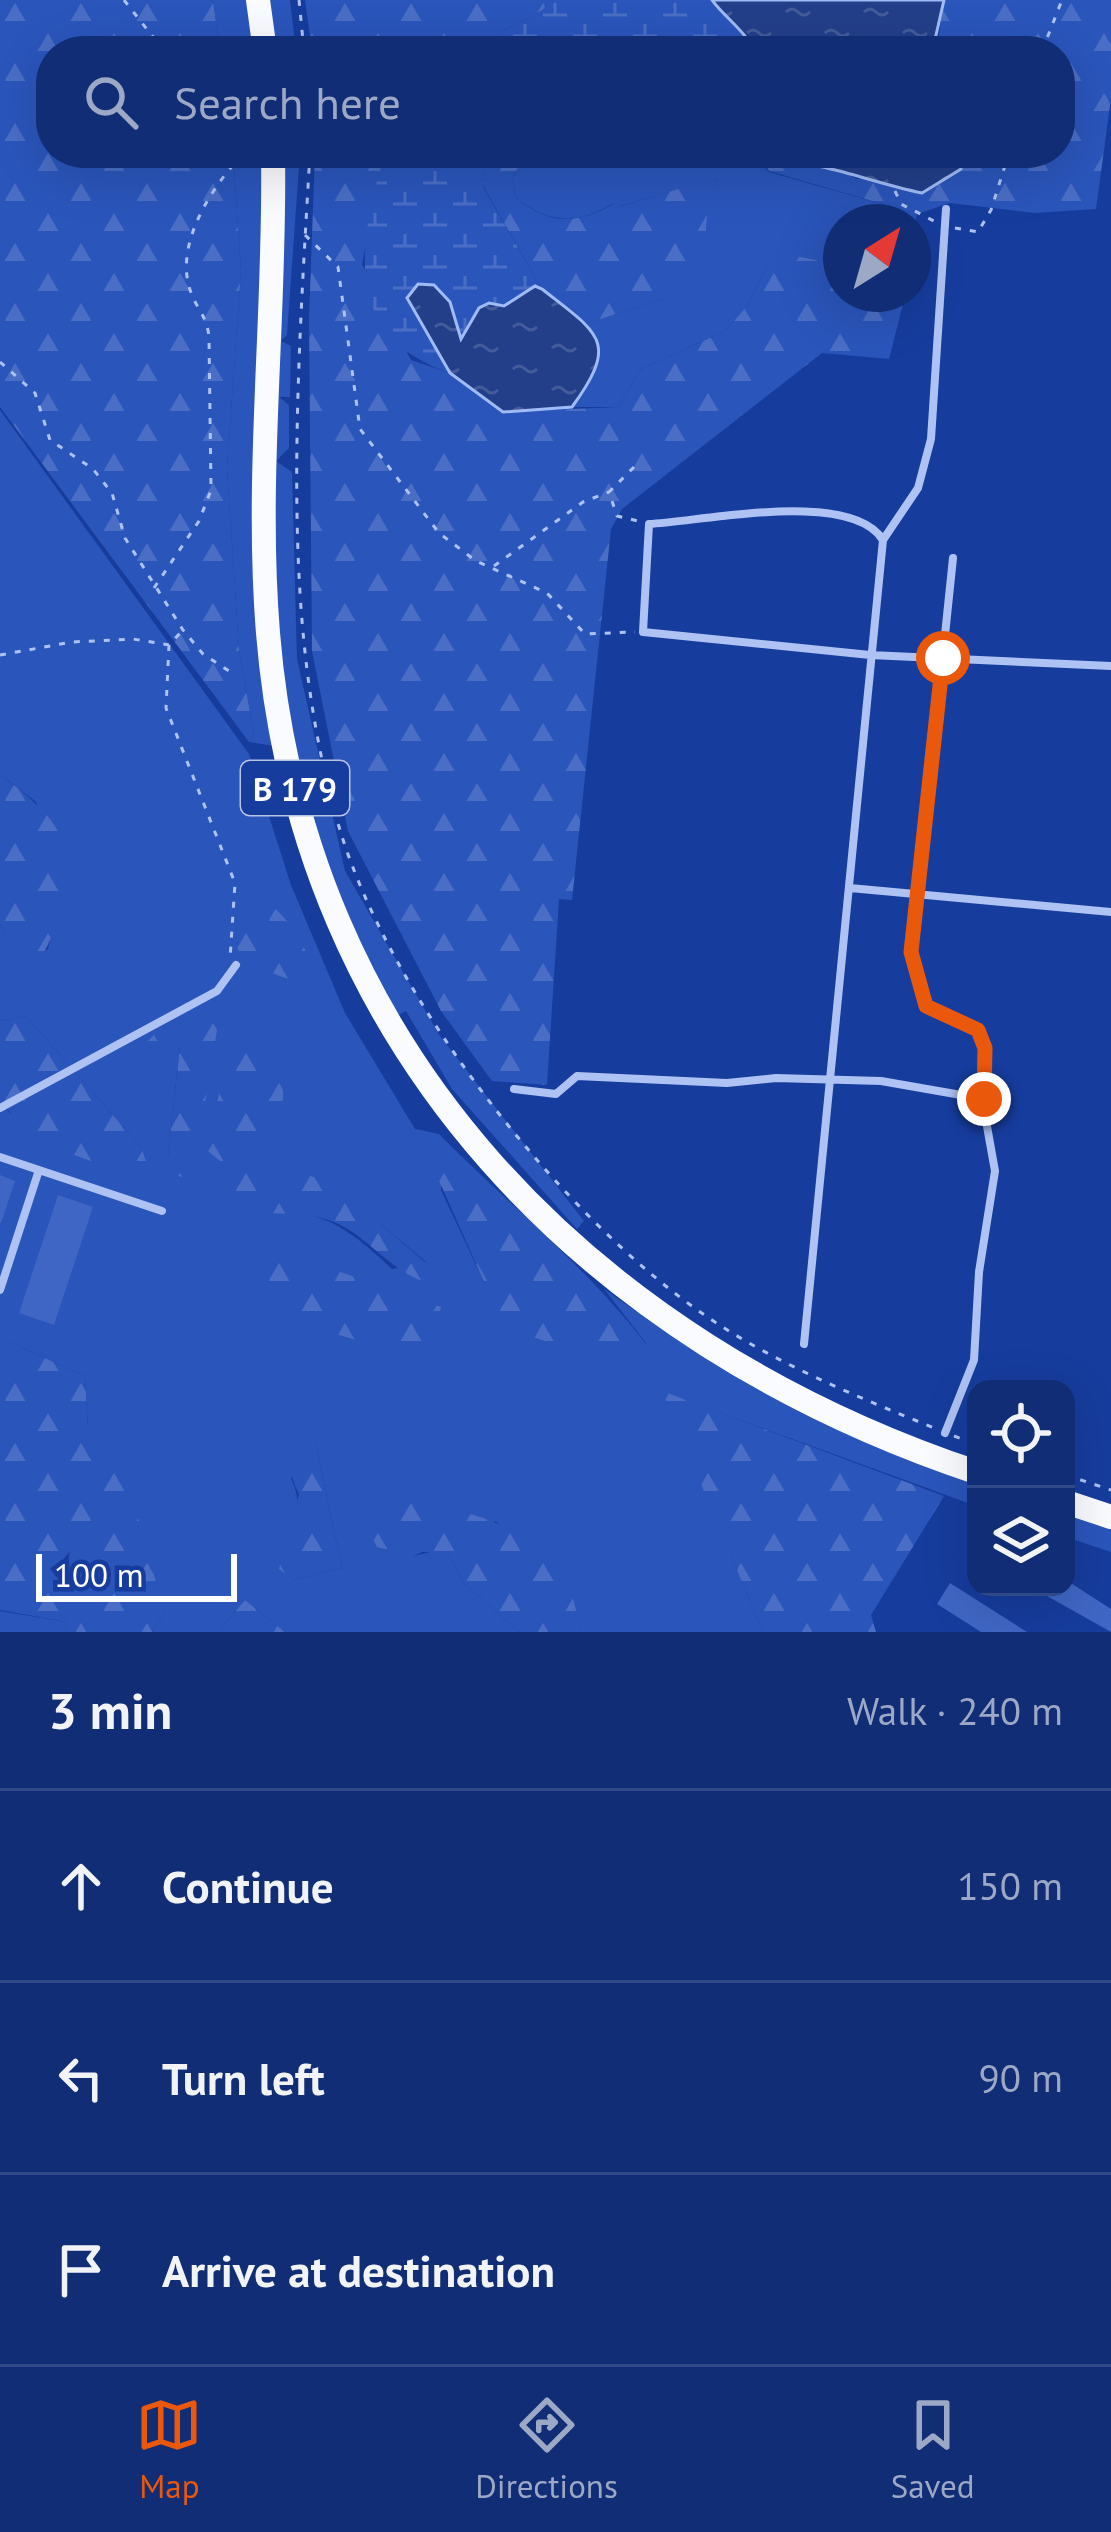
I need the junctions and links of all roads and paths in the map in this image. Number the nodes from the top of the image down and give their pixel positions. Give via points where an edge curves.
1 (124, 0) edge
2 (258, 0) edge
3 (298, 0) edge
4 (1062, 0) edge
5 (152, 36) edge
6 (263, 36) edge
7 (302, 36) edge
8 (1048, 36) edge
9 (231, 168) edge
10 (273, 168) edge
11 (309, 168) edge
12 (1003, 168) edge
13 (895, 190) dead end
14 (946, 209) dead end
15 (945, 224) junction
16 (305, 235) junction
17 (0, 362) edge
18 (634, 467) dead end
19 (609, 492) junction
20 (650, 524) junction
21 (883, 540) junction
22 (953, 558) dead end
23 (492, 567) junction
24 (154, 588) junction
25 (183, 630) junction
26 (643, 632) junction
27 (169, 645) junction
28 (0, 655) edge
29 (870, 655) junction
30 (943, 658) junction
31 (1111, 666) edge
32 (232, 673) dead end
33 (849, 888) junction
34 (920, 895) junction
35 (1111, 912) edge
36 (234, 967) joint
37 (829, 1080) junction
38 (514, 1090) dead end
39 (984, 1099) junction
40 (0, 1108) edge
41 (0, 1157) edge
42 (39, 1170) junction
43 (162, 1211) dead end
44 (0, 1290) edge
45 (804, 1344) dead end
46 (945, 1433) junction
47 (967, 1441) edge
48 (967, 1468) edge
49 (1075, 1478) edge
50 (1111, 1490) edge
51 (1075, 1505) edge
52 (1111, 1516) edge

1 - 5 path
2 - 6 main road
3 - 7 path
4 - 8 path
9 - 24 path via 192,233 188,274 209,338 211,490
10 - 48 main road, B 179 via 267,631 282,743 313,855 340,932 382,1013 481,1155 602,1274 713,1353
11 - 16 path
12 - 15 path via 978,232
13 - 15 path via 901,204
14 - 15 lane
15 - 21 lane via 932,440 918,488
16 - 23 path via 338,268 360,429 439,532
16 - 46 path via 305,653 339,830 382,930 439,1030 589,1219 702,1314 760,1349
17 - 24 path via 35,393 50,440 112,493 125,538
18 - 19 path
19 - 20 path via 617,516
19 - 23 path
20 - 21 lane via 814,510 857,518
20 - 26 lane
21 - 29 lane
22 - 30 lane
23 - 26 path via 547,592 585,634
24 - 25 path
25 - 27 path
25 - 32 path
26 - 29 lane
27 - 28 path via 72,642
27 - 36 path via 166,708 235,883 228,953
29 - 30 lane
29 - 33 lane
30 - 31 lane
30 - 34 lane
33 - 34 lane
33 - 37 lane
34 - 35 lane
34 - 39 lane via 911,952 916,979 926,1006 978,1030
36 - 40 lane via 217,991
37 - 38 lane via 577,1076 556,1094
37 - 39 lane
37 - 45 lane
39 - 46 lane via 995,1171 974,1360
41 - 42 lane
42 - 43 lane
42 - 44 lane
46 - 47 path
49 - 50 path
51 - 52 main road

